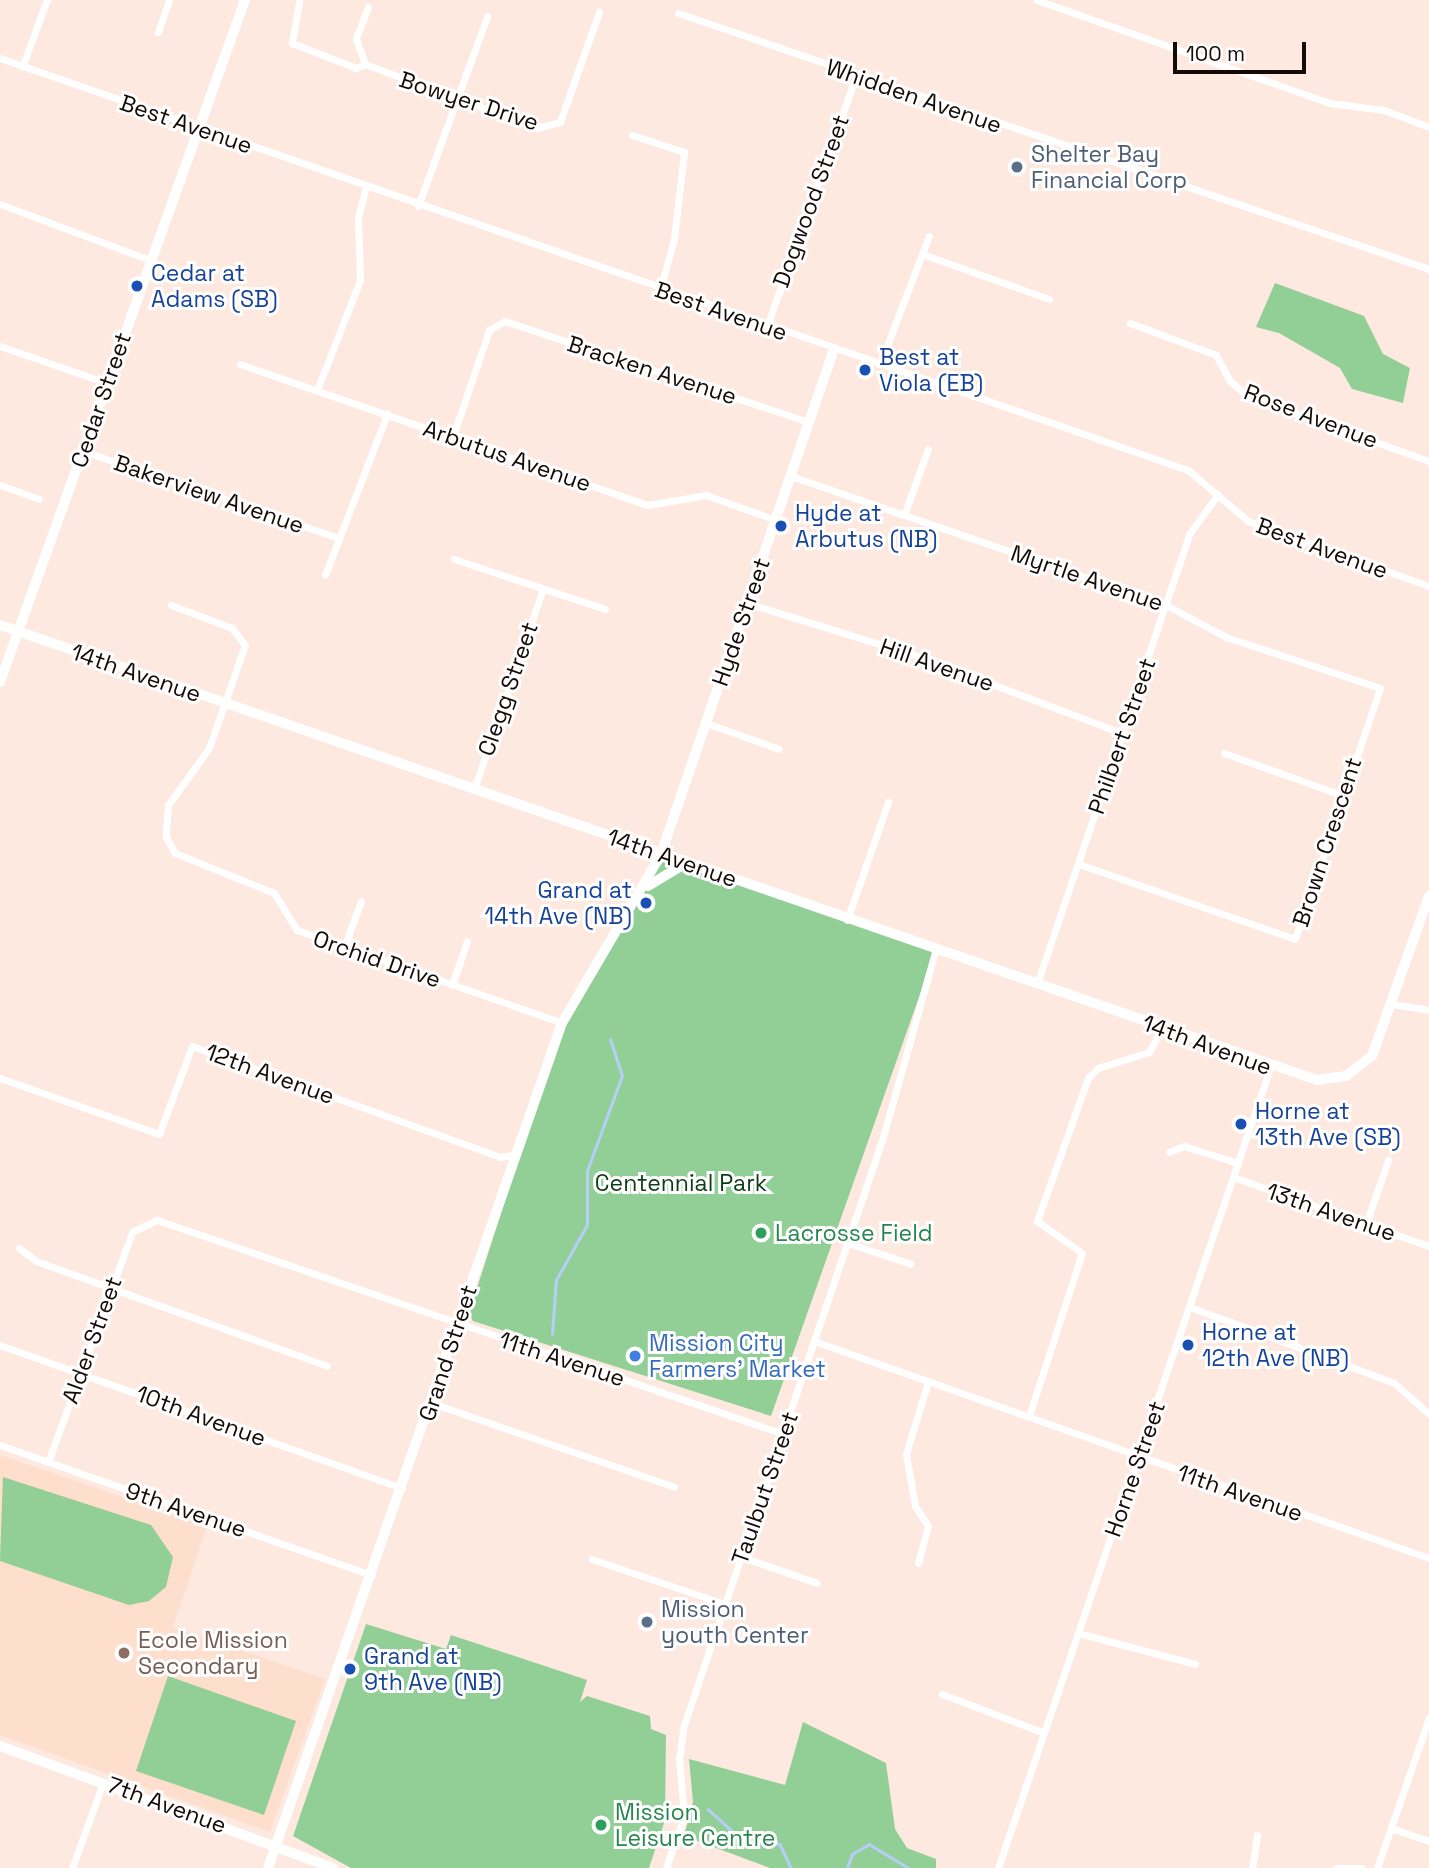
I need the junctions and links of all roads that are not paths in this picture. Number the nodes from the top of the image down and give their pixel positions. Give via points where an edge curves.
1 (47, 0) edge
2 (169, 0) edge
3 (244, 0) edge
4 (1037, 0) edge
5 (299, 2) dead end
6 (368, 7) dead end
7 (599, 12) dead end
8 (678, 13) dead end
9 (486, 16) dead end
10 (158, 32) dead end
11 (0, 58) edge
12 (365, 64) junction
13 (22, 67) junction
14 (856, 76) junction
15 (458, 100) junction
16 (1429, 127) edge
17 (196, 129) junction
18 (632, 135) dead end
19 (366, 187) junction
20 (0, 204) edge
21 (418, 206) junction
22 (929, 236) dead end
23 (922, 254) junction
24 (150, 260) junction
25 (1429, 269) edge
26 (660, 290) junction
27 (1049, 299) dead end
28 (1130, 323) dead end
29 (767, 326) junction
30 (0, 346) edge
31 (834, 349) junction
32 (240, 364) dead end
33 (880, 364) junction
34 (107, 383) junction
35 (317, 390) junction
36 (387, 414) junction
37 (809, 422) junction
38 (453, 436) junction
39 (928, 449) dead end
40 (83, 451) junction
41 (1429, 461) edge
42 (791, 476) junction
43 (0, 485) edge
44 (1218, 494) junction
45 (39, 499) dead end
46 (904, 515) junction
47 (776, 520) junction
48 (335, 537) junction
49 (454, 559) dead end
50 (324, 575) dead end
51 (1429, 586) edge
52 (543, 589) junction
53 (747, 603) junction
54 (1166, 605) junction
55 (171, 606) dead end
56 (605, 609) dead end
57 (0, 625) edge
58 (19, 632) junction
59 (0, 682) edge
60 (1380, 688) joint
61 (225, 704) junction
62 (706, 723) junction
63 (1124, 734) junction
64 (779, 749) dead end
65 (1224, 753) dead end
66 (474, 789) junction
67 (1341, 795) junction
68 (888, 802) dead end
69 (661, 854) junction
70 (686, 863) junction
71 (1079, 864) junction
72 (645, 888) junction
73 (1429, 897) edge
74 (361, 901) dead end
75 (847, 920) junction
76 (467, 941) dead end
77 (344, 947) junction
78 (936, 950) junction
79 (1037, 984) junction
80 (452, 985) junction
81 (1392, 1004) junction
82 (1429, 1010) edge
83 (562, 1023) junction
84 (1163, 1029) junction
85 (1270, 1068) junction
86 (0, 1079) edge
87 (1169, 1152) dead end
88 (517, 1154) junction
89 (1388, 1160) dead end
90 (1238, 1163) junction
91 (1233, 1177) junction
92 (142, 1222) joint
93 (1366, 1224) junction
94 (848, 1243) junction
95 (1429, 1246) edge
96 (19, 1248) dead end
97 (911, 1264) dead end
98 (109, 1288) junction
99 (1190, 1307) junction
100 (458, 1325) junction
101 (814, 1341) junction
102 (0, 1345) edge
103 (327, 1366) dead end
104 (80, 1373) junction
105 (928, 1382) junction
106 (432, 1403) junction
107 (1429, 1414) edge
108 (1029, 1416) junction
109 (784, 1434) junction
110 (0, 1445) edge
111 (1139, 1457) junction
112 (48, 1462) junction
113 (674, 1487) dead end
114 (402, 1488) junction
115 (741, 1557) junction
116 (1429, 1558) edge
117 (592, 1559) dead end
118 (918, 1563) dead end
119 (372, 1575) junction
120 (817, 1583) dead end
121 (724, 1604) junction
122 (1078, 1633) junction
123 (1195, 1664) dead end
124 (942, 1694) dead end
125 (1429, 1718) edge
126 (1044, 1733) junction
127 (0, 1746) edge
128 (103, 1783) junction
129 (1391, 1828) junction
130 (1257, 1835) dead end
131 (1429, 1840) edge
132 (277, 1844) junction
133 (72, 1868) edge
134 (268, 1868) edge
135 (333, 1868) edge
136 (666, 1868) edge
137 (998, 1868) edge
138 (1252, 1868) edge
139 (1337, 1868) edge
140 (1362, 1868) edge
141 (1377, 1868) edge

1 - 13 street
2 - 10 street
3 - 17 street, Cedar Street
4 - 16 street via 1329,103 1384,110
5 - 12 street, Bowyer Drive via 292,43 356,68
6 - 12 street via 356,39
7 - 15 street, Bowyer Drive via 560,122 537,128
8 - 14 street, Whidden Avenue
9 - 15 street
11 - 13 street, Best Avenue
12 - 15 street, Bowyer Drive
13 - 17 street, Best Avenue
14 - 25 street, Whidden Avenue
14 - 29 street, Dogwood Street
15 - 21 street
17 - 19 street, Best Avenue
17 - 24 street, Cedar Street
18 - 26 street via 684,152 674,239
19 - 21 street, Best Avenue
19 - 35 street via 358,217 360,280
20 - 24 street
21 - 26 street, Best Avenue
22 - 23 street
23 - 27 street
23 - 33 street
24 - 34 street, Cedar Street
26 - 29 street, Best Avenue
28 - 41 street, Rose Avenue via 1216,355 1230,382 1247,396
29 - 31 street, Best Avenue
30 - 34 street
31 - 33 street, Best Avenue
31 - 37 street, Hyde Street
32 - 35 street, Arbutus Avenue
33 - 44 street, Best Avenue via 1188,470
34 - 40 street, Cedar Street
35 - 36 street, Arbutus Avenue
36 - 38 street, Arbutus Avenue
36 - 48 street via 346,529
37 - 38 street, Bracken Avenue via 495,323
37 - 42 street, Hyde Street
38 - 47 street, Arbutus Avenue via 648,505 706,495
39 - 46 street
40 - 48 street, Bakerview Avenue
40 - 58 street, Cedar Street
42 - 46 street, Myrtle Avenue
42 - 47 street, Hyde Street
43 - 45 street
44 - 51 street, Best Avenue via 1248,521
44 - 54 street, Philbert Street via 1190,534
46 - 54 street, Myrtle Avenue
47 - 53 street, Hyde Street
48 - 50 street
49 - 52 street
52 - 56 street
52 - 66 street, Clegg Street
53 - 62 street, Hyde Street
53 - 63 street, Hill Avenue via 915,655
54 - 60 street, Myrtle Avenue via 1226,637
54 - 63 street, Philbert Street
55 - 61 street, Orchid Drive via 232,628 244,639
57 - 58 street, 14th Avenue
58 - 59 street, Cedar Street
58 - 61 street, 14th Avenue
60 - 67 street, Brown Crescent
61 - 66 street, 14th Avenue
61 - 77 street, Orchid Drive via 205,755 167,805 168,844 184,859 270,891 292,927
62 - 64 street
62 - 69 street, Hyde Street
63 - 71 street, Philbert Street
65 - 67 street
66 - 69 street, 14th Avenue
67 - 71 street, Brown Crescent via 1295,939
68 - 75 street
69 - 70 street, 14th Avenue
69 - 72 street, Grand Street
70 - 72 street
70 - 75 street, 14th Avenue
71 - 79 street, Philbert Street
72 - 83 street, Grand Street
73 - 81 street
74 - 77 street
75 - 78 street, 14th Avenue
76 - 80 street
77 - 80 street, Orchid Drive
78 - 79 street, 14th Avenue
78 - 94 street, Taulbut Street
79 - 84 street, 14th Avenue
80 - 83 street, Orchid Drive
81 - 82 street
81 - 85 street, 14th Avenue via 1372,1056 1346,1076 1317,1080
83 - 88 street, Grand Street
84 - 85 street, 14th Avenue
84 - 108 street via 1149,1052 1098,1068 1088,1078 1037,1221 1082,1253
85 - 90 street, Horne Street
86 - 88 street, 12th Avenue via 159,1134 192,1046 500,1157
87 - 90 street via 1184,1146
88 - 100 street, Grand Street
89 - 93 street
90 - 91 street, Horne Street
91 - 93 street, 13th Avenue
91 - 99 street, Horne Street
92 - 98 street, Alder Street
92 - 100 street, 11th Avenue via 157,1220
93 - 95 street, 13th Avenue
94 - 97 street
94 - 101 street, Taulbut Street
96 - 98 street
98 - 103 street
98 - 104 street, Alder Street
99 - 107 street via 1394,1382
99 - 111 street, Horne Street
100 - 106 street, Grand Street
100 - 109 street, 11th Avenue
101 - 105 street, 11th Avenue
101 - 109 street, Taulbut Street
102 - 104 street, 10th Avenue
104 - 112 street, Alder Street
104 - 114 street, 10th Avenue
105 - 108 street, 11th Avenue
105 - 118 street via 906,1454 915,1506 929,1532
106 - 113 street
106 - 114 street, Grand Street
108 - 111 street, 11th Avenue
109 - 115 street, Taulbut Street
110 - 112 street, 9th Avenue
111 - 116 street, 11th Avenue
111 - 122 street, Horne Street
112 - 119 street, 9th Avenue
114 - 119 street, Grand Street
115 - 120 street
115 - 121 street, Taulbut Street
117 - 121 street
119 - 132 street, Grand Street
121 - 136 street, Taulbut Street via 684,1725 679,1759 684,1816
122 - 123 street
122 - 126 street, Horne Street
124 - 126 street
125 - 129 street
126 - 137 street, Horne Street
127 - 128 street, 7th Avenue
128 - 132 street, 7th Avenue
128 - 133 street
129 - 131 street
129 - 141 street
130 - 138 street
132 - 134 street, Grand Street
132 - 135 street, 7th Avenue
139 - 140 street

